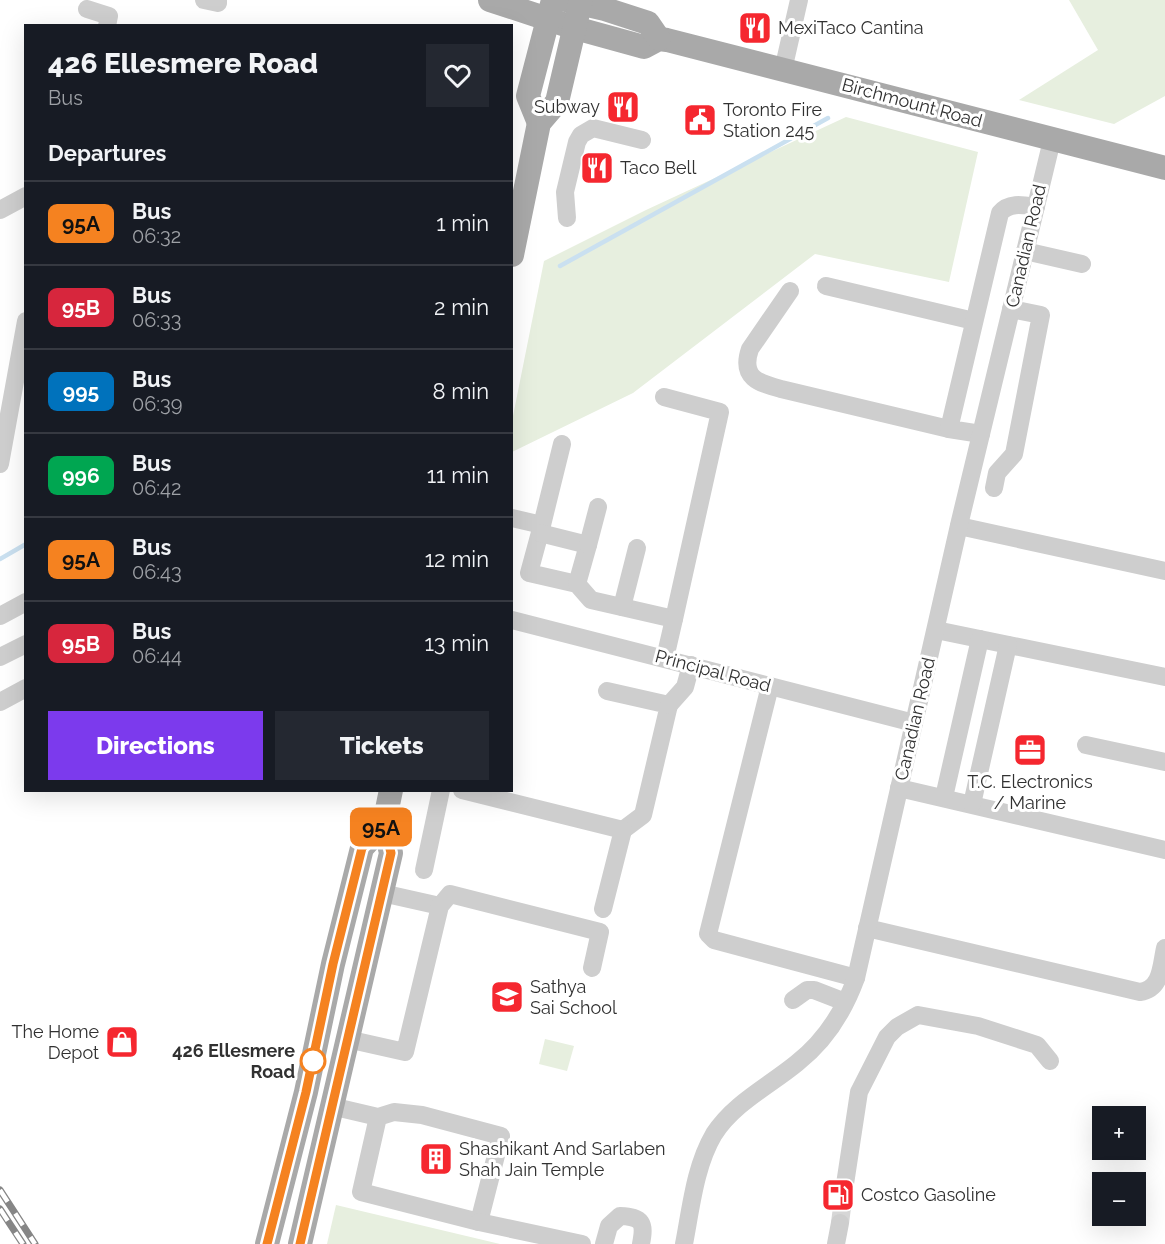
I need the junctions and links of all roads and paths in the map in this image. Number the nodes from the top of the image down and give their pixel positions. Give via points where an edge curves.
1 (204, 0) edge
2 (218, 0) edge
3 (490, 0) edge
4 (799, 0) edge
5 (576, 1) edge
6 (87, 9) dead end
7 (551, 9) edge
8 (107, 24) edge
9 (575, 28) junction
10 (659, 39) junction
11 (783, 70) junction
12 (539, 123) junction
13 (642, 140) dead end
14 (1052, 140) junction
15 (1165, 168) edge
16 (24, 197) edge
17 (1036, 207) junction
18 (0, 210) edge
19 (567, 218) dead end
20 (513, 248) edge
21 (1025, 251) junction
22 (1082, 264) dead end
23 (826, 286) dead end
24 (790, 291) dead end
25 (1011, 309) junction
26 (975, 321) junction
27 (24, 332) edge
28 (664, 397) dead end
29 (949, 429) junction
30 (981, 434) junction
31 (562, 444) dead end
32 (0, 464) edge
33 (994, 488) dead end
34 (598, 507) dead end
35 (513, 518) edge
36 (959, 526) junction
37 (541, 529) junction
38 (588, 545) junction
39 (637, 548) dead end
40 (1165, 571) edge
41 (577, 584) junction
42 (24, 603) edge
43 (622, 607) junction
44 (0, 616) edge
45 (674, 619) junction
46 (513, 620) edge
47 (936, 630) junction
48 (980, 639) junction
49 (24, 645) edge
50 (1008, 645) junction
51 (0, 657) edge
52 (666, 658) junction
53 (691, 666) junction
54 (1165, 677) edge
55 (770, 686) junction
56 (24, 689) edge
57 (607, 691) dead end
58 (0, 702) edge
59 (669, 705) junction
60 (914, 723) junction
61 (1086, 745) dead end
62 (1165, 762) edge
63 (899, 788) junction
64 (391, 792) edge
65 (441, 792) edge
66 (470, 792) edge
67 (944, 797) junction
68 (972, 804) junction
69 (384, 824) junction
70 (623, 830) junction
71 (1165, 850) edge
72 (424, 870) dead end
73 (382, 893) junction
74 (440, 906) junction
75 (603, 909) dead end
76 (867, 928) junction
77 (1165, 948) edge
78 (592, 968) dead end
79 (856, 978) junction
80 (793, 1000) dead end
81 (845, 1002) junction
82 (347, 1039) junction
83 (1050, 1061) dead end
84 (306, 1092) junction
85 (332, 1102) junction
86 (378, 1117) junction
87 (845, 1184) tunnel mouth
88 (479, 1222) junction
89 (840, 1223) tunnel mouth
90 (267, 1244) edge
91 (300, 1244) edge
92 (582, 1244) edge
93 (604, 1244) edge
94 (641, 1244) edge
95 (684, 1244) edge
96 (836, 1244) edge

1 - 2 street
3 - 7 main road, Birchmount Road
4 - 11 street
5 - 9 main road
5 - 10 main road via 648,22
6 - 8 street via 109,16
7 - 9 main road, Birchmount Road
7 - 12 main road via 528,96
9 - 10 main road, Birchmount Road via 644,47
9 - 12 main road via 557,102
10 - 11 main road, Birchmount Road
11 - 14 main road, Birchmount Road
12 - 20 main road
13 - 19 street via 592,128 581,135 566,192
14 - 15 main road, Birchmount Road
14 - 17 street, Canadian Road
16 - 18 street
17 - 21 street, Canadian Road
17 - 26 street via 1010,206 1000,213
21 - 22 street
21 - 25 street, Canadian Road
23 - 26 street
24 - 29 street via 747,356 748,369 755,380
25 - 30 street, Canadian Road
25 - 33 street via 1041,315 1014,454 997,473
26 - 29 street
27 - 32 street
28 - 45 street via 720,412
29 - 30 street
30 - 36 street, Canadian Road
31 - 37 street
34 - 38 street
35 - 37 street
36 - 40 street
36 - 47 street, Canadian Road
37 - 38 street
37 - 41 street via 529,573
38 - 41 street
39 - 43 street
41 - 43 street via 591,600
42 - 44 street
43 - 45 street
45 - 52 street
46 - 52 street, Principal Road
47 - 48 street
47 - 60 street, Canadian Road
48 - 50 street
48 - 67 street
49 - 51 street
50 - 54 street
50 - 68 street
52 - 53 street, Principal Road
53 - 55 street, Principal Road
53 - 59 street via 685,687
55 - 60 street, Principal Road
55 - 79 street via 708,934 714,940
56 - 58 street
57 - 59 street
59 - 70 street via 643,815
60 - 63 street, Canadian Road
61 - 62 street
63 - 67 street
63 - 76 street, Canadian Road
64 - 69 main road
65 - 72 street
66 - 70 street
67 - 68 street
68 - 71 street
69 - 73 main road via 391,853
69 - 84 main road via 362,848
70 - 75 street
73 - 74 street
73 - 82 main road
74 - 78 street via 450,894 600,932
74 - 82 street via 405,1052
76 - 77 street via 1140,992 1149,991 1157,983
76 - 79 street, Canadian Road
79 - 81 street, Canadian Road
80 - 81 street via 807,990 814,990
81 - 95 street, Canadian Road via 838,1018 815,1047 730,1115 715,1134 702,1163
82 - 85 main road
83 - 87 street via 1037,1045 978,1026 918,1015 897,1027 887,1037 859,1092
84 - 85 main road
84 - 90 main road
85 - 86 street
85 - 91 main road
86 - 88 street via 361,1192
86 - 88 street via 394,1112 422,1115 501,1136
88 - 92 street
89 - 96 street
93 - 94 street via 609,1226 620,1216 638,1219 642,1224

